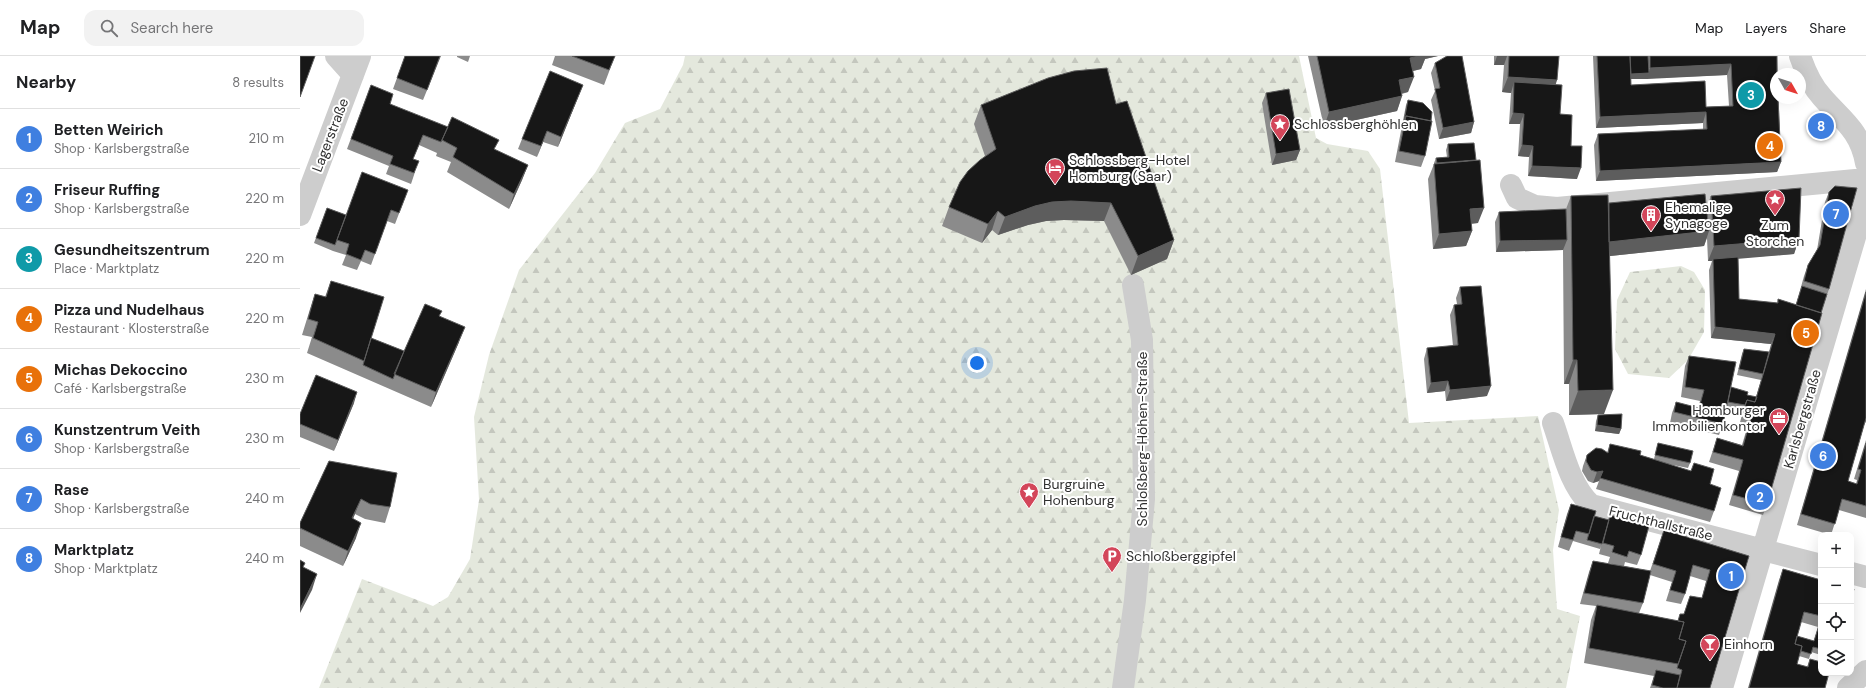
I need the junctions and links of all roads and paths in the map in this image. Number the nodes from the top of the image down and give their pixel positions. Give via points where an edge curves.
1 (336, 56) edge
2 (1800, 56) edge
3 (357, 65) edge
4 (1866, 163) edge
5 (1866, 179) edge
6 (1511, 185) dead end
7 (1866, 195) edge
8 (300, 215) edge
9 (1133, 285) dead end
10 (1553, 423) dead end
11 (1763, 550) junction
12 (1818, 564) edge
13 (1854, 574) edge
14 (1866, 576) edge
15 (1866, 671) edge
16 (1123, 688) edge
17 (1722, 688) edge
18 (1848, 688) edge

1 - 3 street
2 - 4 street via 1812,84 1858,136
3 - 8 street, Lagerstraße
5 - 6 street via 1557,208 1535,206 1518,198
7 - 11 street, Karlsbergstraße
9 - 16 street, Schloßberg-Höhen-Straße via 1142,340 1144,499 1135,600
10 - 11 street, Fruchthallstraße via 1571,477 1580,495 1591,505
11 - 12 street, Fruchthallstraße
11 - 17 street, Karlsbergstraße
13 - 14 street
15 - 18 street

